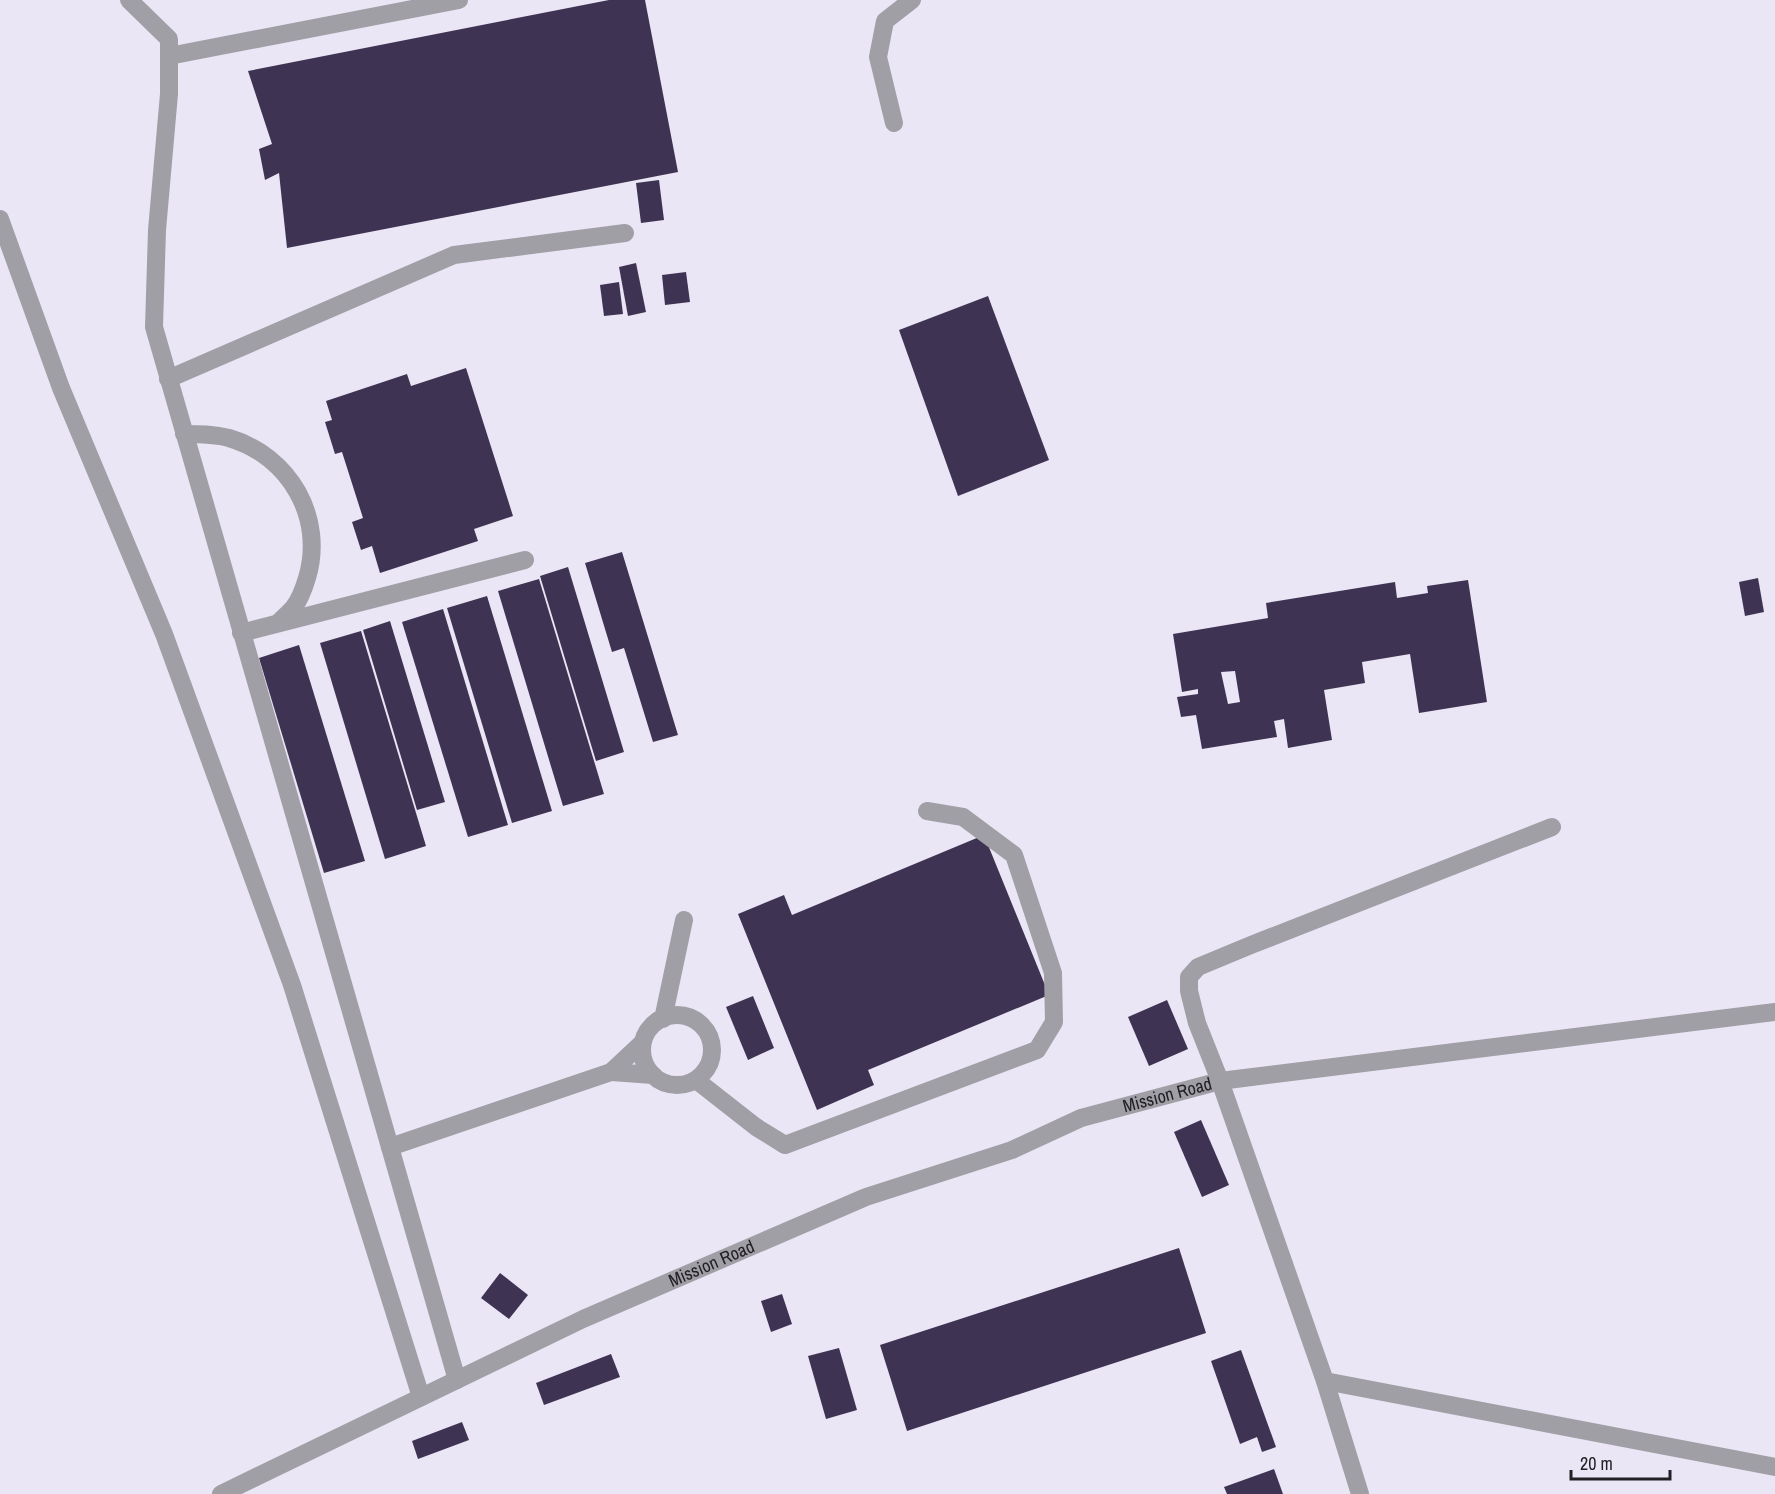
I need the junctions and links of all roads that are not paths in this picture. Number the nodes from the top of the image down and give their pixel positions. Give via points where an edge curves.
1 (129, 0) edge
2 (459, 0) edge
3 (912, 0) edge
4 (169, 56) junction
5 (894, 123) dead end
6 (0, 219) edge
7 (625, 233) dead end
8 (168, 378) junction
9 (184, 434) junction
10 (525, 560) dead end
11 (278, 623) junction
12 (241, 633) junction
13 (927, 811) dead end
14 (1552, 827) dead end
15 (684, 920) dead end
16 (1775, 1012) edge
17 (663, 1019) junction
18 (642, 1043) junction
19 (611, 1072) junction
20 (653, 1076) junction
21 (696, 1080) junction
22 (1220, 1081) junction
23 (390, 1147) junction
24 (457, 1380) junction
25 (1325, 1381) junction
26 (421, 1397) junction
27 (1775, 1467) edge
28 (222, 1494) edge
29 (1360, 1494) edge

1 - 4 street via 169,39
2 - 4 street
3 - 5 street via 885,21 878,57
4 - 8 street via 154,327
6 - 26 street via 61,388 164,634 292,985
7 - 8 street via 454,255
8 - 9 street
9 - 11 street via 230,438 251,447 286,475 300,494 313,542 311,565 294,607
9 - 12 street
10 - 11 street
11 - 12 street
12 - 23 street
13 - 21 street via 963,818 1014,855 1053,973 1054,1022 1037,1050 785,1145
14 - 22 street via 1198,967 1189,977 1189,992
15 - 17 street
16 - 22 street, Mission Road
17 - 18 street via 647,1031
17 - 21 street via 686,1017 704,1028 710,1039 710,1062
18 - 19 street
18 - 20 street via 643,1061
19 - 20 street
19 - 23 street
20 - 21 street via 673,1084
22 - 24 street, Mission Road via 1081,1118 1012,1150 866,1197 583,1319
22 - 25 street
23 - 24 street
24 - 26 street, Mission Road
25 - 27 street
25 - 29 street
26 - 28 street, Mission Road

